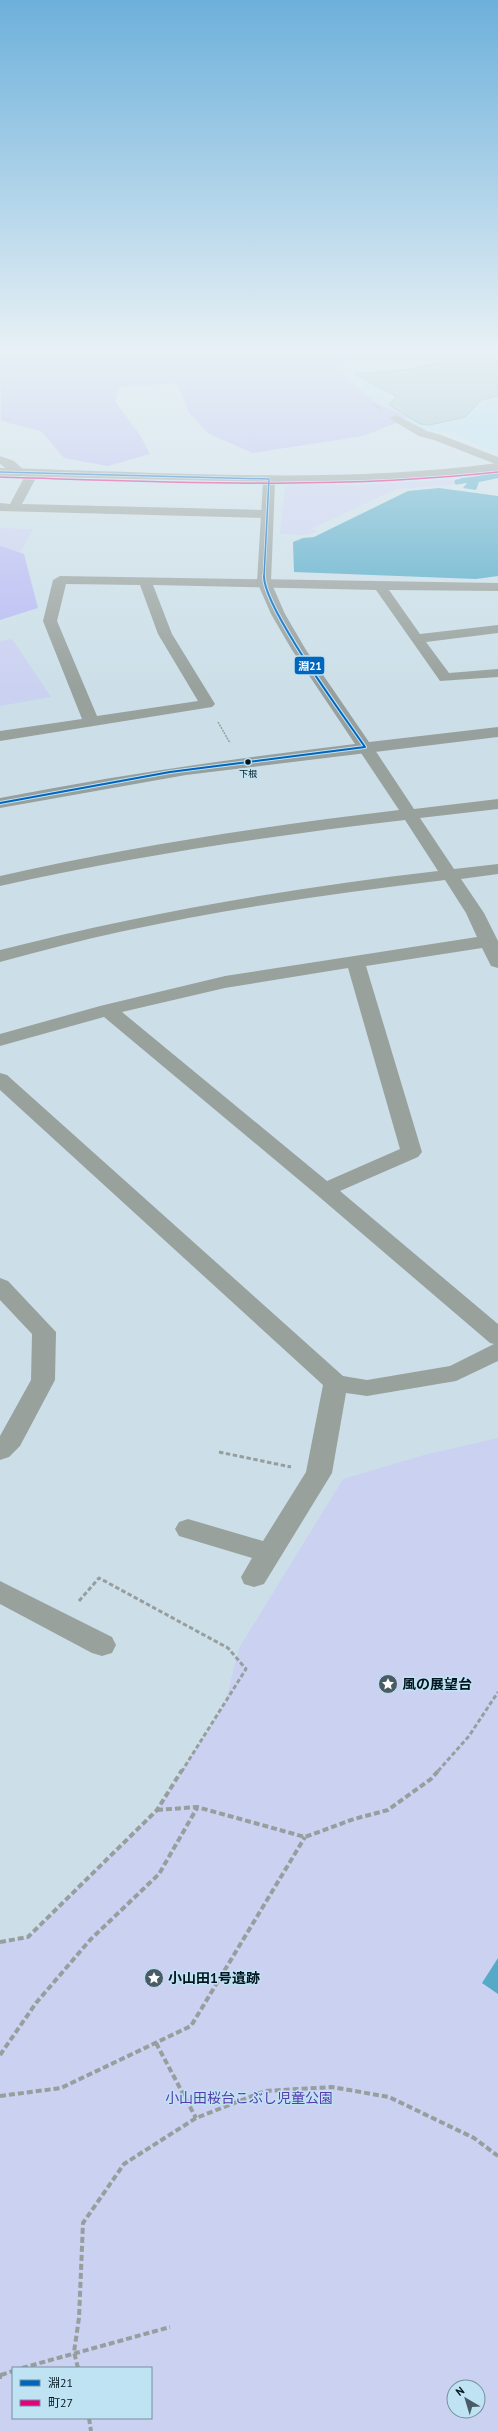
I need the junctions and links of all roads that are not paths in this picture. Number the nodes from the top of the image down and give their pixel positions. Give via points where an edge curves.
1 (4, 461) edge
2 (498, 466) edge
3 (0, 472) edge
4 (27, 473) junction
5 (269, 479) junction
6 (0, 507) edge
7 (14, 508) junction
8 (266, 514) junction
9 (145, 581) junction
10 (264, 582) junction
11 (379, 585) junction
12 (498, 587) edge
13 (498, 629) edge
14 (416, 639) junction
15 (498, 673) edge
16 (91, 721) junction
17 (498, 732) edge
18 (0, 736) edge
19 (365, 747) junction
20 (0, 803) edge
21 (498, 804) edge
22 (410, 814) junction
23 (498, 869) edge
24 (450, 874) junction
25 (0, 881) edge
26 (489, 941) junction
27 (0, 956) edge
28 (356, 961) junction
29 (498, 962) edge
30 (107, 1010) junction
31 (0, 1040) edge
32 (0, 1079) edge
33 (325, 1190) junction
34 (0, 1286) edge
35 (498, 1337) edge
36 (498, 1351) edge
37 (336, 1383) junction
38 (0, 1451) edge
39 (188, 1529) dead end
40 (268, 1553) junction
41 (254, 1577) dead end
42 (0, 1591) edge
43 (102, 1645) dead end

1 - 4 street
2 - 5 street via 462,473 403,478
3 - 4 street
4 - 5 street
4 - 7 street
5 - 8 street
6 - 7 street
7 - 8 street
8 - 10 street
9 - 10 street
9 - 16 street via 60,580 50,621
9 - 16 street via 165,634 207,704
10 - 11 street
10 - 19 street via 278,614 296,644
11 - 12 street
11 - 14 street
13 - 14 street
14 - 15 street via 445,678
16 - 18 street
17 - 19 street
19 - 20 street via 126,779
19 - 22 street
21 - 22 street
22 - 24 street
22 - 25 street via 211,839 46,869
23 - 24 street
24 - 26 street
24 - 27 street via 254,900 162,916 66,937
26 - 28 street
26 - 29 street
28 - 30 street via 225,982
28 - 33 street via 411,1152
30 - 31 street
30 - 33 street
32 - 37 street
33 - 35 street
34 - 38 street via 44,1332 43,1380 11,1440
36 - 37 street via 456,1373 366,1388
37 - 40 street via 319,1473
39 - 40 street
40 - 41 street
42 - 43 street

